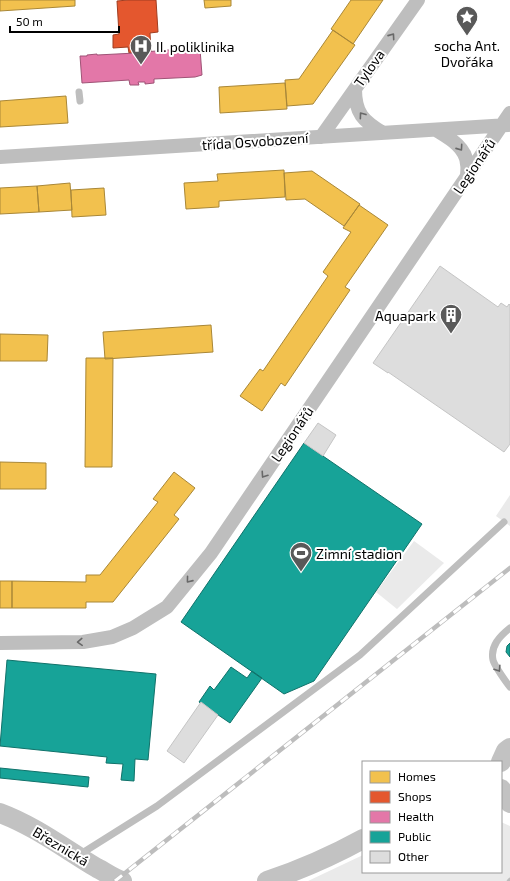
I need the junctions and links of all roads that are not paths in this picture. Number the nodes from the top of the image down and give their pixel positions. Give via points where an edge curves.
1 (418, 0) edge
2 (354, 89) junction
3 (79, 92) dead end
4 (80, 102) dead end
5 (510, 113) edge
6 (506, 125) edge
7 (436, 130) junction
8 (383, 133) junction
9 (321, 137) junction
10 (0, 157) edge
11 (467, 176) junction
12 (504, 522) dead end
13 (510, 628) edge
14 (0, 643) edge
15 (510, 687) edge
16 (510, 748) edge
17 (501, 761) edge
18 (502, 791) edge
19 (510, 803) edge
20 (0, 813) edge
21 (362, 839) edge
22 (77, 856) junction
23 (122, 881) edge
24 (267, 881) edge

2 -> 1 street, Tylova
8 -> 2 street via 370,125 360,114 355,102
2 - 9 street, Tylova
3 - 4 lane
5 - 6 street, Legionářů
6 - 7 street, třída Osvobození
6 - 11 street, Legionářů
7 - 8 street, třída Osvobození
7 -> 11 street via 455,142 463,152 467,162
8 - 9 street, třída Osvobození
9 - 10 street, třída Osvobození
11 -> 14 street, Legionářů via 211,553 167,607 133,628 112,637 83,642
12 - 22 lane via 360,655 157,806
13 -> 15 lane via 501,635 494,646 493,661
16 - 17 street
18 - 19 street
20 - 22 street, Březnická via 42,833
21 - 24 street via 307,866
22 - 23 street, Březnická

